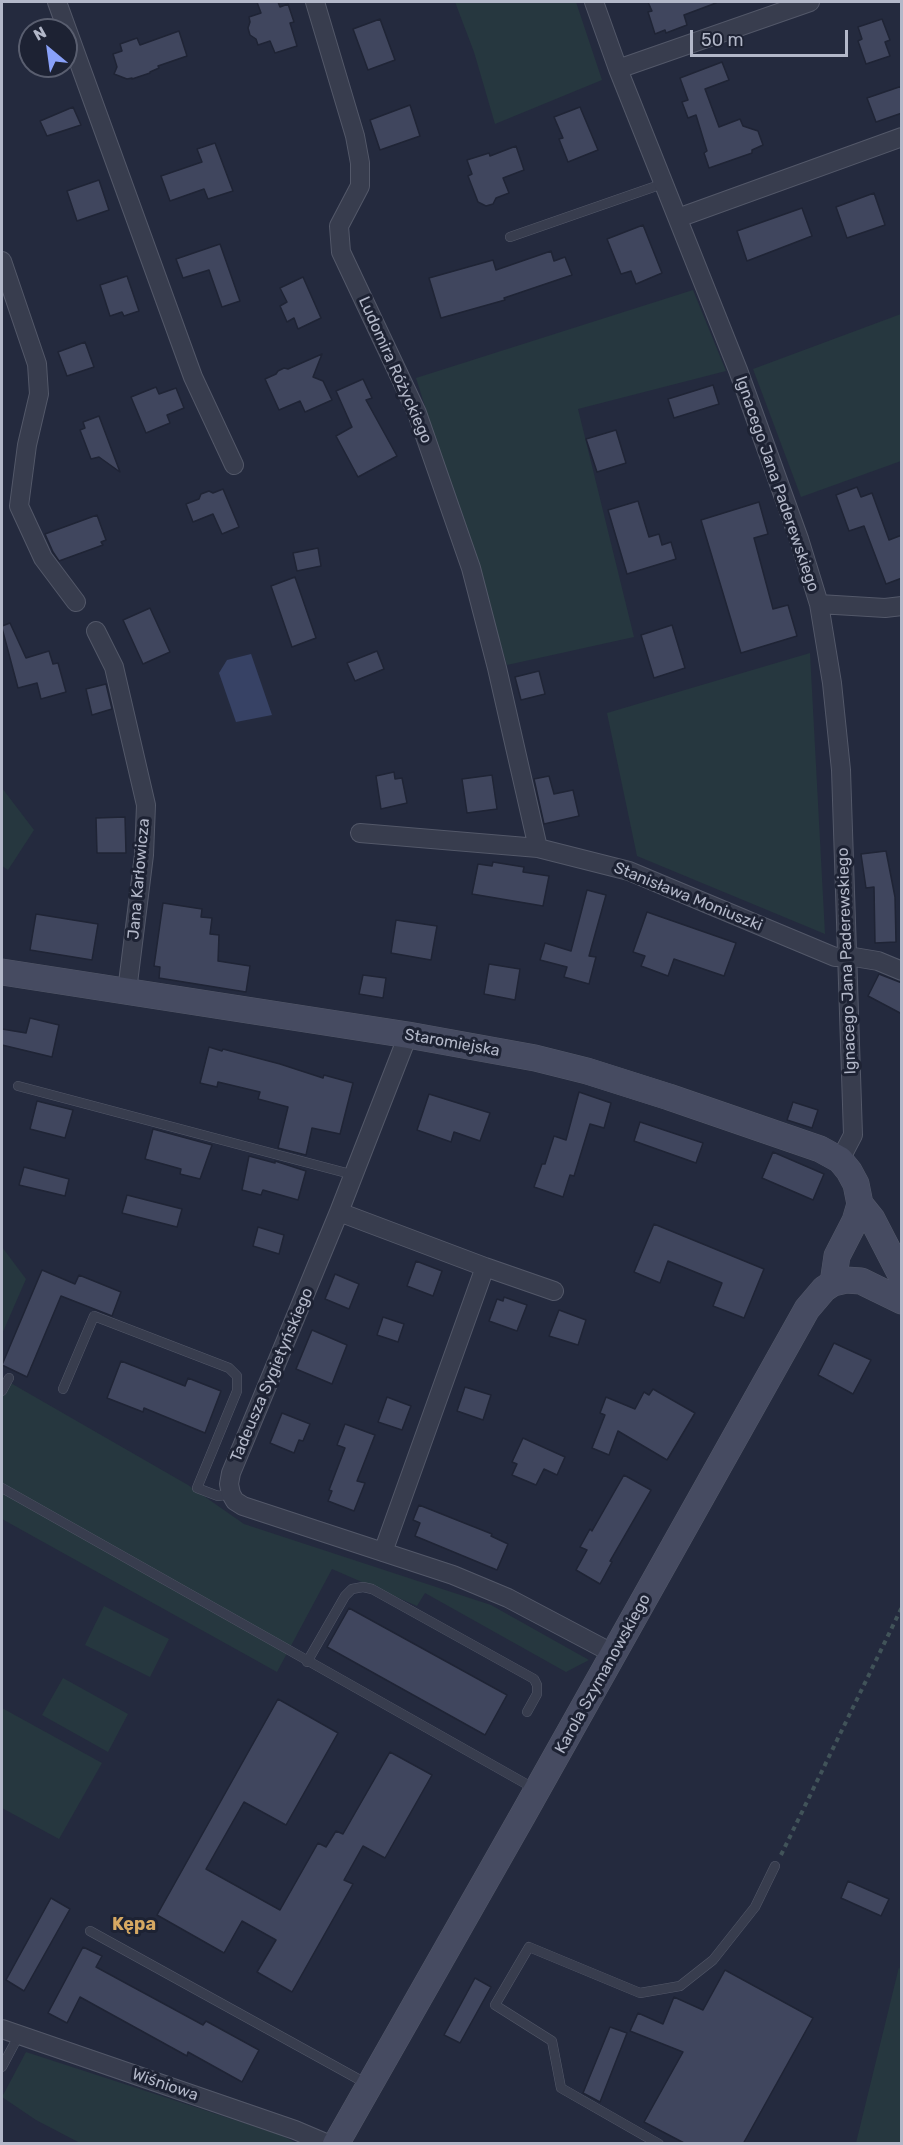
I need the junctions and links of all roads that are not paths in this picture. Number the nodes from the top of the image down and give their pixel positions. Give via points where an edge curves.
1 (57, 2) edge
2 (315, 2) edge
3 (594, 2) edge
4 (810, 2) edge
5 (618, 69) junction
6 (902, 137) edge
7 (665, 183) junction
8 (678, 218) junction
9 (510, 237) dead end
10 (2, 261) edge
11 (234, 465) dead end
12 (76, 602) dead end
13 (819, 604) junction
14 (902, 606) edge
15 (96, 631) dead end
16 (360, 833) dead end
17 (538, 848) junction
18 (848, 956) junction
19 (902, 971) edge
20 (2, 972) edge
21 (127, 991) junction
22 (408, 1035) junction
23 (18, 1086) dead end
24 (840, 1160) junction
25 (354, 1174) junction
26 (860, 1204) junction
27 (339, 1212) junction
28 (485, 1267) junction
29 (902, 1277) edge
30 (833, 1283) junction
31 (554, 1291) dead end
32 (902, 1301) edge
33 (9, 1378) dead end
34 (63, 1389) dead end
35 (2, 1391) edge
36 (2, 1488) edge
37 (231, 1494) junction
38 (383, 1552) junction
39 (614, 1654) junction
40 (307, 1662) junction
41 (527, 1712) dead end
42 (537, 1791) junction
43 (775, 1866) road end
44 (90, 1931) dead end
45 (2, 2030) edge
46 (19, 2035) junction
47 (2, 2067) edge
48 (369, 2085) junction
49 (328, 2144) edge
50 (336, 2144) edge
51 (659, 2144) edge

1 - 11 street via 193,377
2 - 17 street, Ludomira Różyckiego via 360,163 360,186 339,226 341,252 417,413 471,568
3 - 5 street, Ignacego Jana Paderewskiego
4 - 5 street
5 - 7 street, Ignacego Jana Paderewskiego
6 - 8 street
7 - 8 street, Ignacego Jana Paderewskiego
7 - 9 lane
8 - 13 street, Ignacego Jana Paderewskiego via 800,539
10 - 12 street via 37,364 39,394 19,506 43,558
13 - 14 street
13 - 18 street, Ignacego Jana Paderewskiego via 841,770
15 - 21 street, Jana Karłowicza via 114,667 146,805 144,855
16 - 17 street, Stanisława Moniuszki
17 - 18 street, Stanisława Moniuszki via 629,871 835,957
18 - 19 street, Stanisława Moniuszki via 878,961
18 - 24 street, Ignacego Jana Paderewskiego via 853,1135
20 - 21 street, Staromiejska
21 - 22 street, Staromiejska
22 - 24 street, Staromiejska via 587,1071 809,1145
22 - 25 street, Tadeusza Sygietyńskiego
23 - 25 lane
24 - 26 street via 856,1184
25 - 27 street, Tadeusza Sygietyńskiego
26 - 29 street
26 - 30 street via 837,1256
27 - 28 street
27 - 37 street, Tadeusza Sygietyńskiego via 231,1473
28 - 31 street
28 - 38 street
30 - 32 street via 861,1281
30 - 39 street, Karola Szymanowskiego via 807,1309
33 - 35 lane
34 - 37 lane via 94,1316 229,1368 237,1376 237,1391 198,1488 218,1496
36 - 40 lane
37 - 38 street via 243,1506
38 - 39 street via 508,1598
39 - 42 street, Karola Szymanowskiego
40 - 41 lane via 345,1596 363,1587 372,1589 534,1679 537,1694
40 - 42 lane
42 - 48 street, Karola Szymanowskiego
43 - 51 lane via 755,1907 713,1960 680,1986 640,1993 529,1947 495,2005 552,2041 561,2088
44 - 48 lane
45 - 46 street, Wiśniowa
46 - 47 lane
46 - 49 street, Wiśniowa
48 - 50 street, Karola Szymanowskiego

